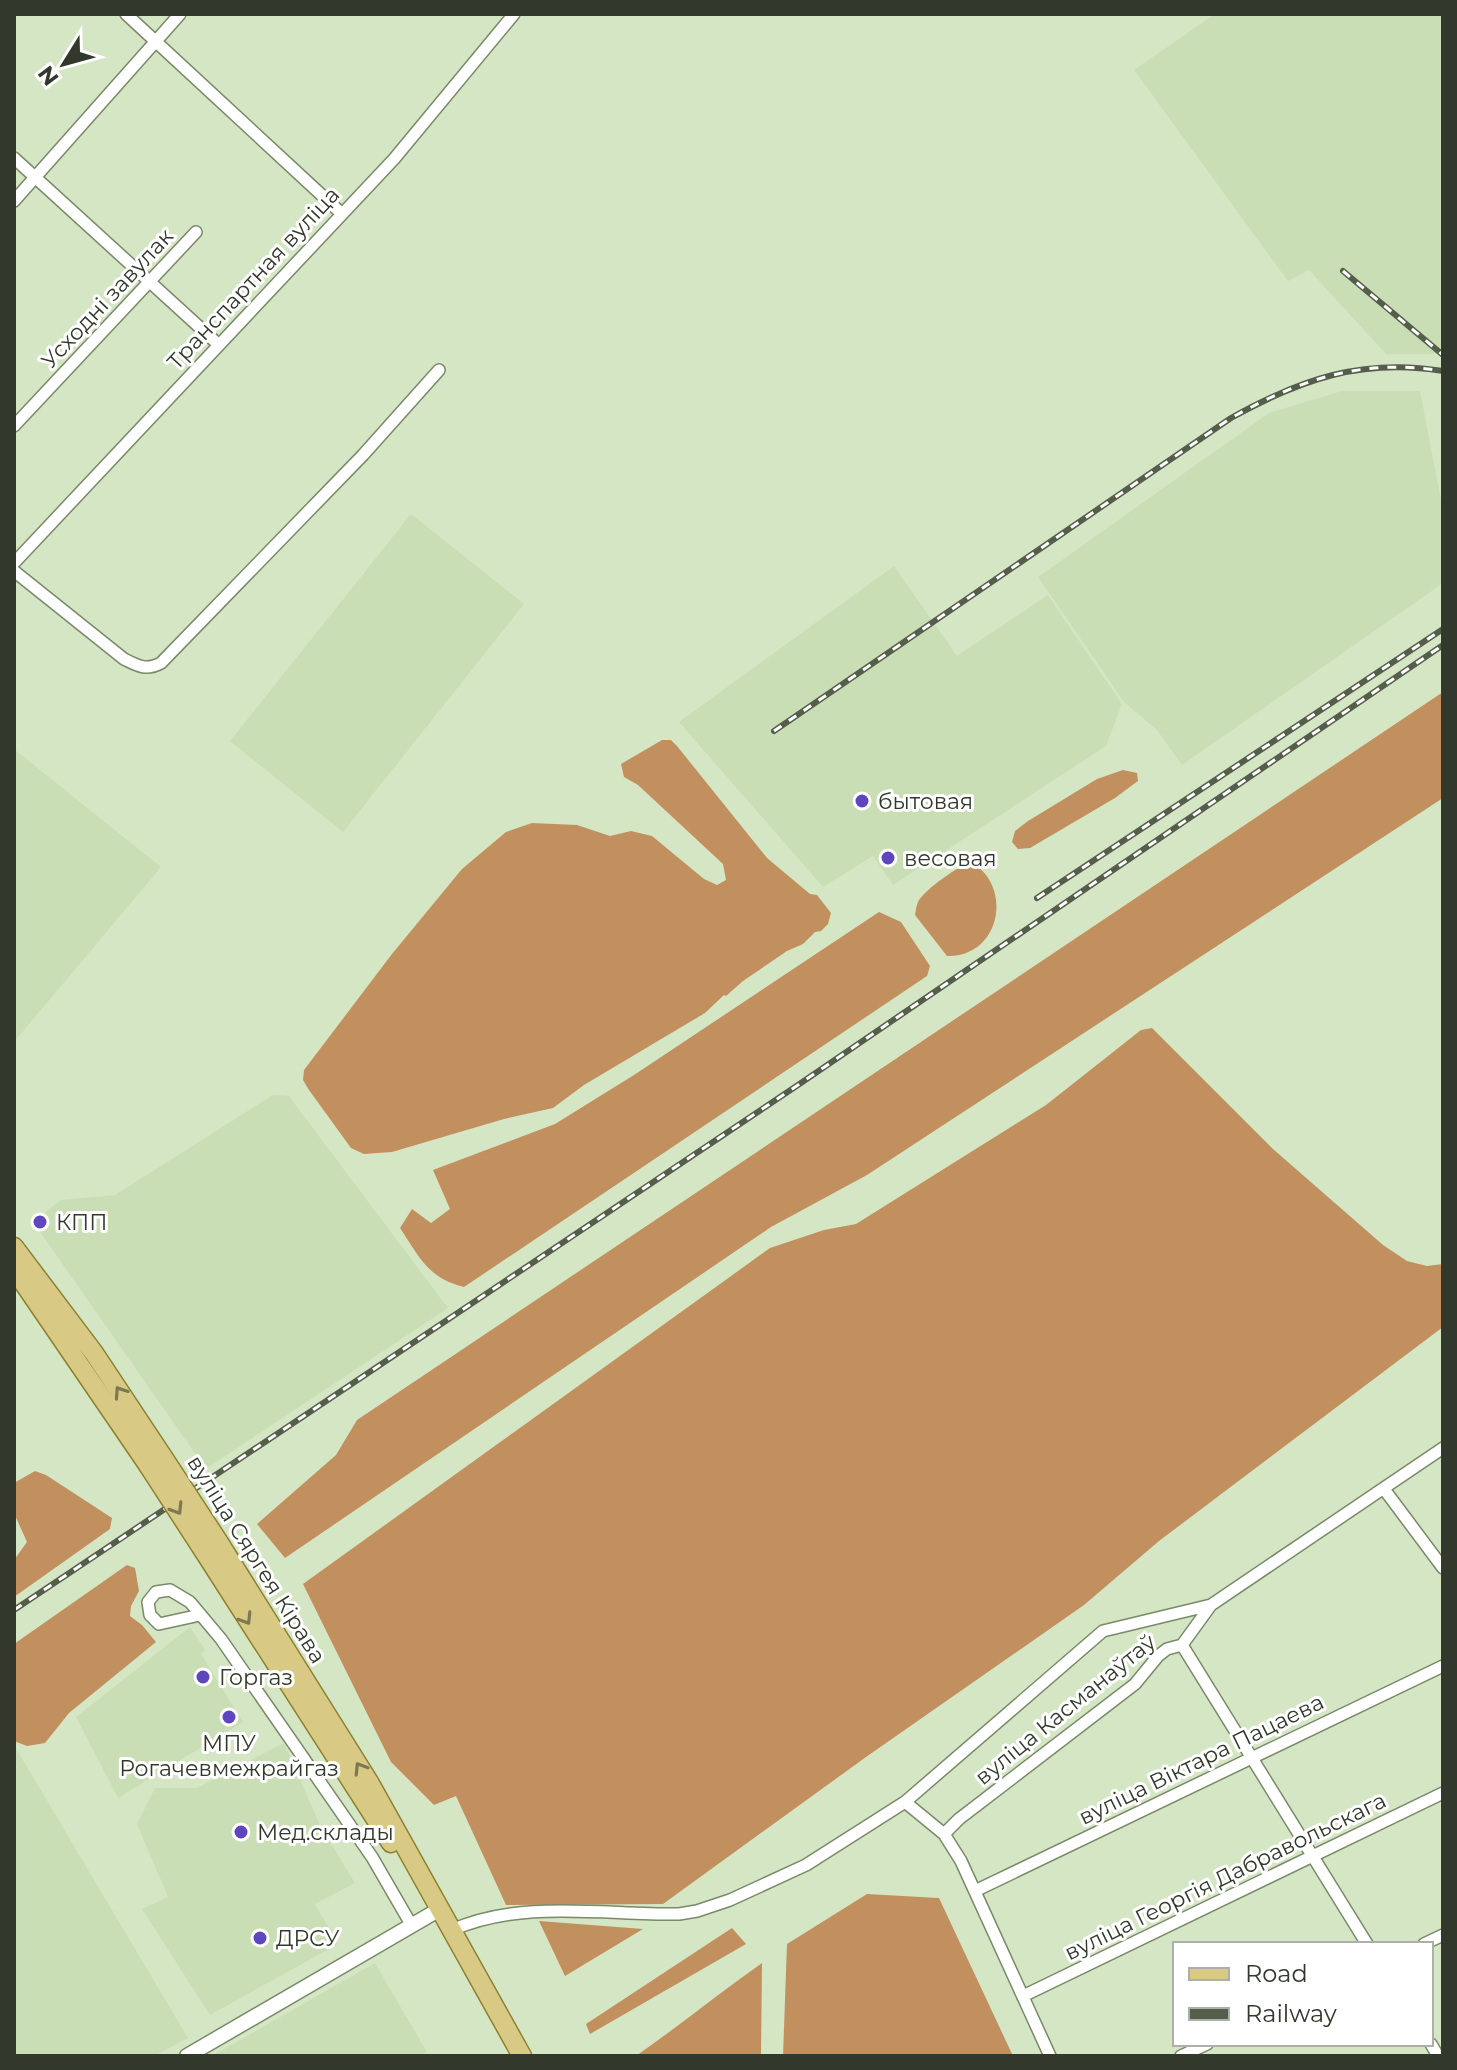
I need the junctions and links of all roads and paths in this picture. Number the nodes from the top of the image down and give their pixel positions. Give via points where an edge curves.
1 (126, 14) edge
2 (180, 14) edge
3 (514, 14) edge
4 (155, 42) junction
5 (14, 158) edge
6 (36, 176) junction
7 (14, 201) edge
8 (341, 213) junction
9 (196, 232) dead end
10 (149, 282) junction
11 (219, 345) junction
12 (439, 370) dead end
13 (14, 426) edge
14 (14, 563) edge
15 (14, 571) edge
16 (14, 1247) edge
17 (14, 1269) edge
18 (1443, 1448) edge
19 (156, 1461) junction
20 (1384, 1489) junction
21 (1443, 1542) edge
22 (1431, 1551) junction
23 (1443, 1568) edge
24 (1211, 1605) junction
25 (200, 1615) dead end
26 (1182, 1645) junction
27 (1443, 1666) edge
28 (1252, 1757) junction
29 (1443, 1793) edge
30 (905, 1802) junction
31 (944, 1834) junction
32 (1312, 1856) junction
33 (977, 1890) junction
34 (440, 1909) junction
35 (412, 1926) junction
36 (452, 1930) junction
37 (1366, 1942) edge
38 (1023, 1996) junction
39 (1203, 2046) edge
40 (187, 2056) edge
41 (522, 2056) edge
42 (1050, 2056) edge
43 (1181, 2056) edge

1 - 4 street
2 - 4 street
3 - 8 street, Транспартная вуліца via 394,159
4 - 6 street
4 - 8 street
5 - 6 street
6 - 7 street
6 - 10 street
8 - 11 street, Транспартная вуліца
9 - 10 street, Усходні завулак
10 - 11 street
10 - 13 street, Усходні завулак
11 - 14 street, Транспартная вуліца
12 - 15 street via 363,455 153,668 124,659
19 -> 16 main road, вуліца Сяргея Кірава via 94,1353
17 - 19 main road, вуліца Сяргея Кірава
18 - 20 street, вуліца Касманаўтаў
19 - 34 main road, вуліца Сяргея Кірава, bridge via 369,1782
20 - 22 street
20 - 24 street, вуліца Касманаўтаў
21 - 22 street
22 - 23 street
24 - 26 street, вуліца Касманаўтаў
24 - 30 street via 1103,1631
25 - 35 street via 364,1845
26 - 28 street
26 - 31 street, вуліца Касманаўтаў via 1158,1656 1135,1684
27 - 28 street, вуліца Віктара Пацаева
28 - 32 street
28 - 33 street, вуліца Віктара Пацаева
29 - 32 street, вуліца Георгія Дабравольскага
30 - 31 street
30 - 36 street via 820,1858 697,1911 547,1912 478,1918
31 - 33 street
32 - 37 street
32 - 38 street, вуліца Георгія Дабравольскага
33 - 38 street
34 - 35 street
34 - 36 main road, вуліца Сяргея Кірава
35 - 40 street
36 - 41 main road, вуліца Сяргея Кірава
38 - 42 street
39 - 43 street

